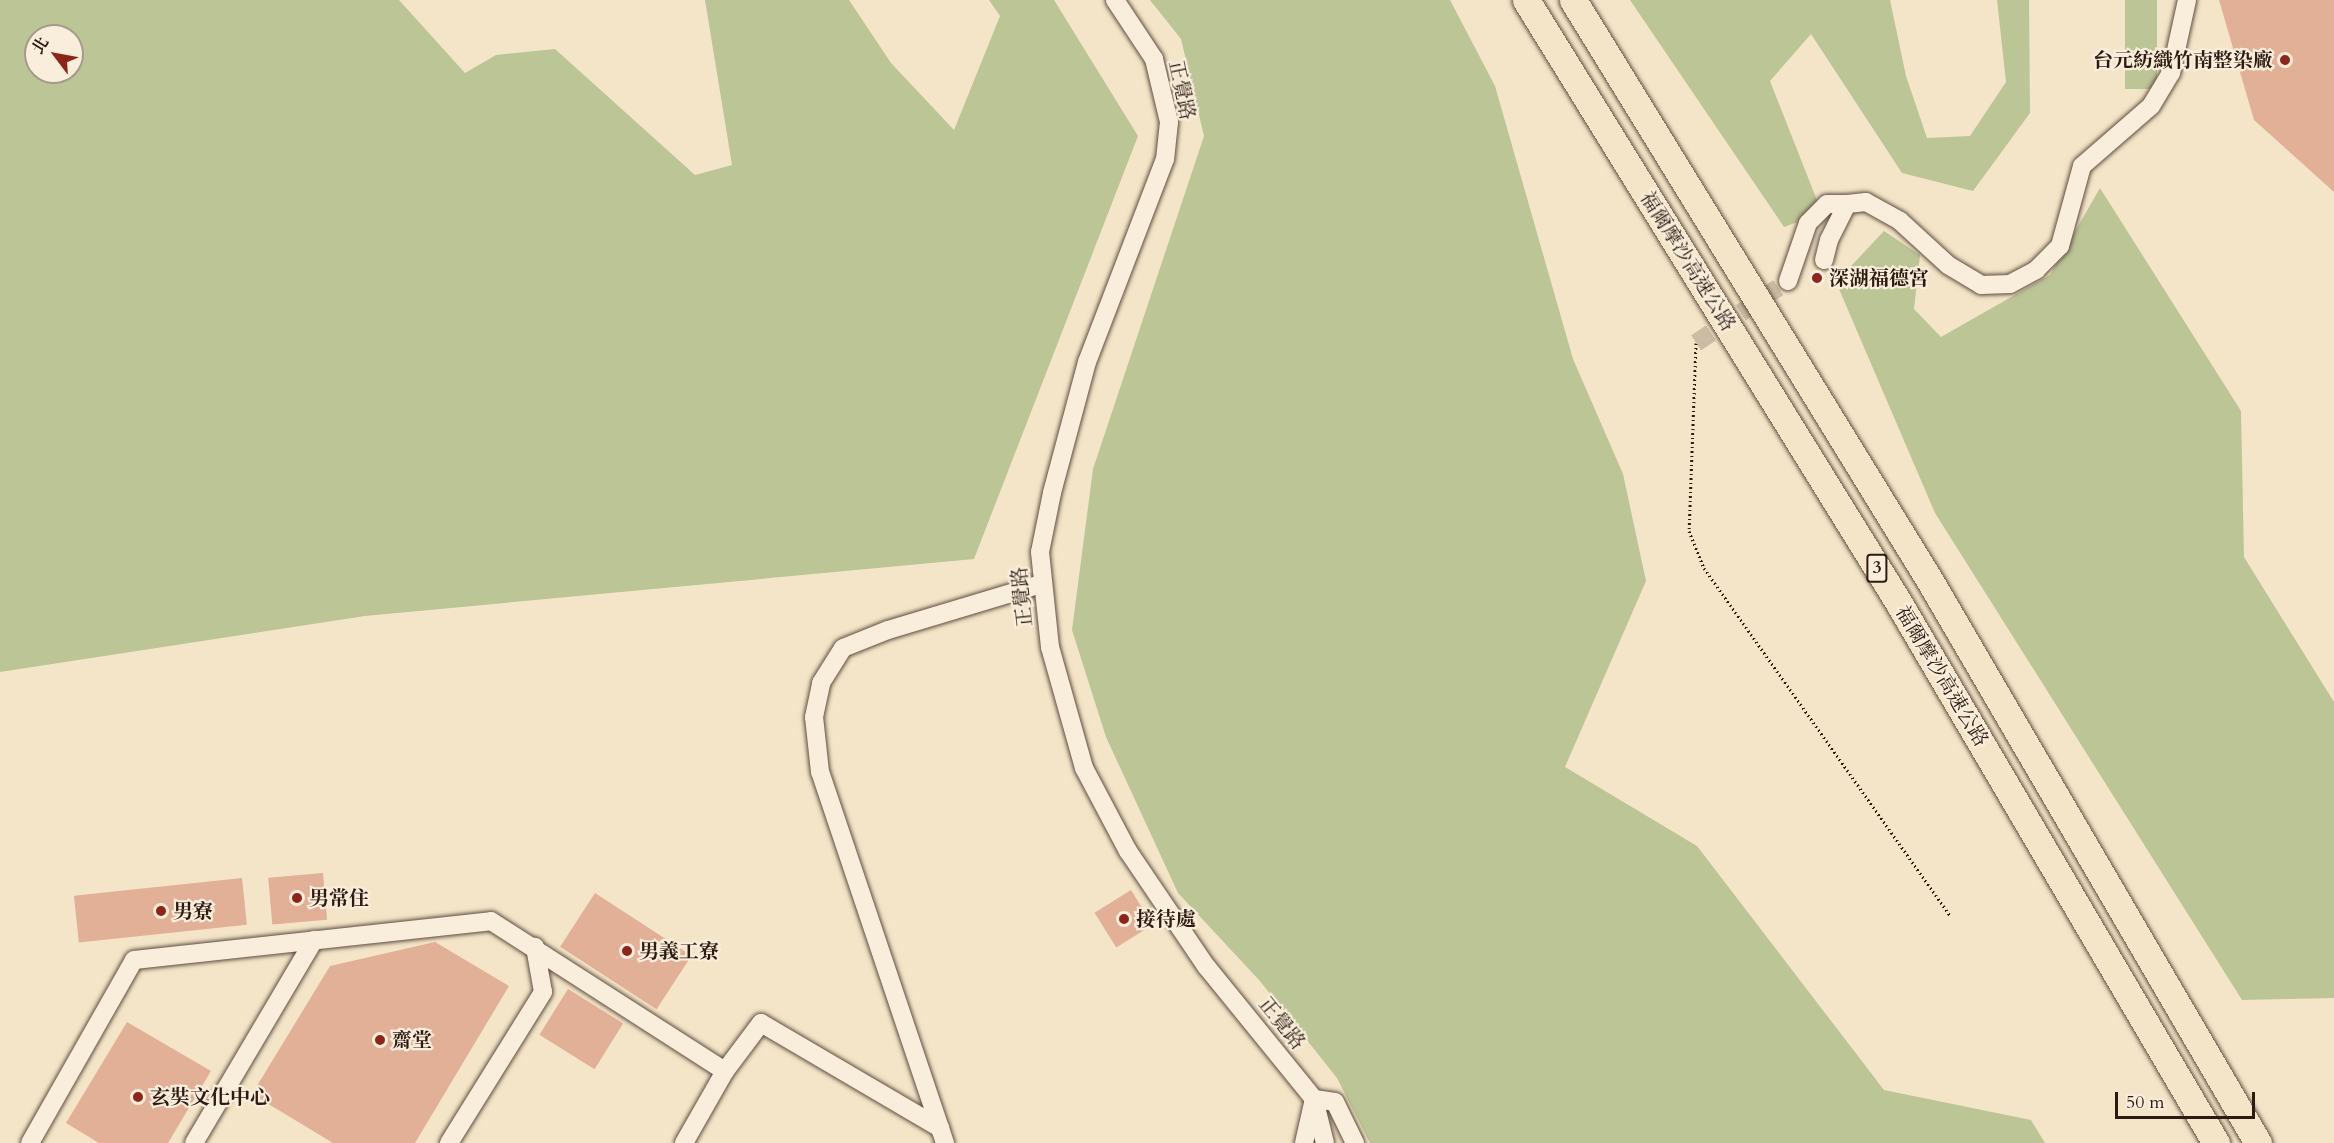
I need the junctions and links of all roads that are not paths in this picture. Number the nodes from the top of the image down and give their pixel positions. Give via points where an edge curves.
1 (1115, 0) edge
2 (1526, 0) edge
3 (1573, 0) edge
4 (2187, 0) edge
5 (1847, 204) junction
6 (1824, 260) dead end
7 (1788, 281) tunnel mouth
8 (1041, 584) junction
9 (314, 940) junction
10 (535, 947) junction
11 (725, 1071) junction
12 (1314, 1099) junction
13 (943, 1135) edge
14 (30, 1143) edge
15 (194, 1143) edge
16 (449, 1143) edge
17 (684, 1143) edge
18 (1304, 1143) edge
19 (1325, 1143) edge
20 (1355, 1143) edge
21 (2216, 1143) edge
22 (2258, 1143) edge

1 - 8 street, 正覺路 via 1154,59 1169,122 1166,150 1087,362 1052,493 1040,552
2 - 21 highway, 福爾摩沙高速公路 / 3 via 1897,600
3 - 22 highway, 福爾摩沙高速公路 / 3 via 1930,580
4 - 5 street via 2171,73 2151,106 2082,166 2060,246 2037,270 2010,284 1981,285 1948,265 1900,221 1866,202
5 - 6 street
5 - 7 street via 1827,204 1808,223
8 - 12 street, 正覺路 via 1050,646 1084,768 1128,851 1206,966
8 - 13 street via 888,630 843,648 821,683 814,717 820,772
9 - 10 street via 491,921
9 - 14 street via 134,960
9 - 15 street
10 - 11 street
10 - 16 street via 543,992
11 - 13 street via 761,1023
11 - 17 street
12 - 18 street
12 - 19 street, 正覺路
12 - 20 street via 1335,1102

